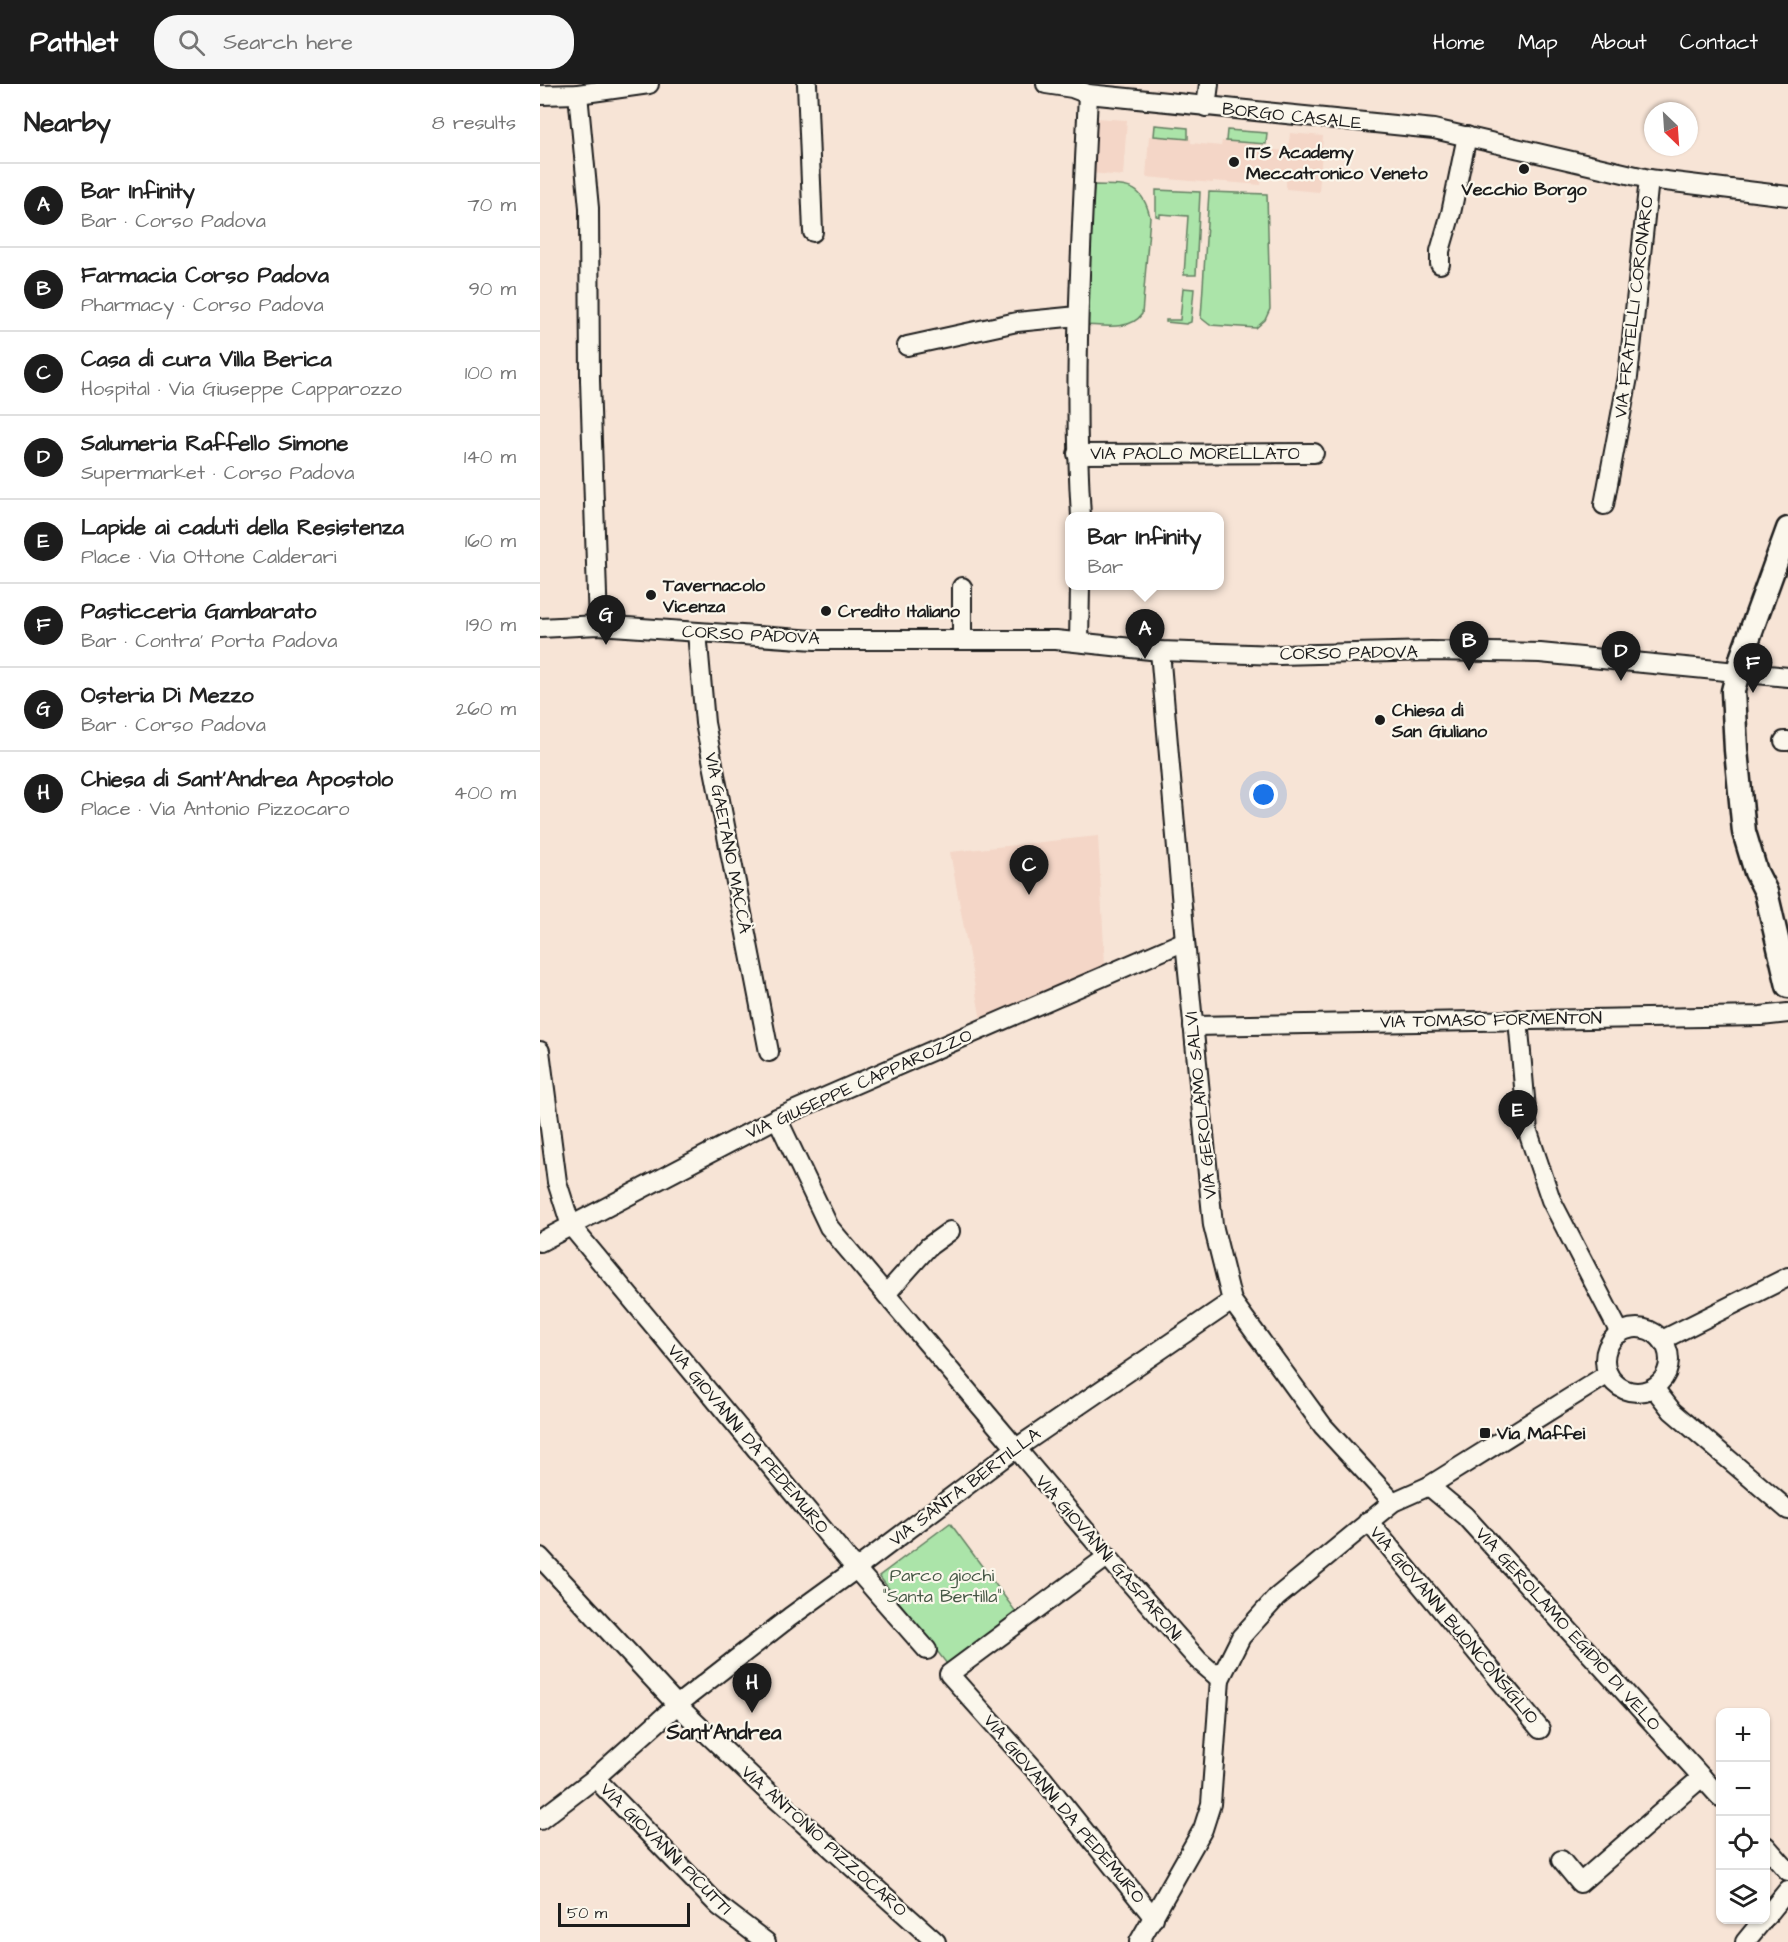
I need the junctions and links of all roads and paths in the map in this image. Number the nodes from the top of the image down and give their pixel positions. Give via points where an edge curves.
1 (649, 84) edge
2 (807, 84) edge
3 (1046, 84) edge
4 (1209, 84) edge
5 (578, 94) junction
6 (1088, 94) junction
7 (540, 95) edge
8 (1206, 107) junction
9 (1467, 136) junction
10 (1649, 179) junction
11 (1788, 196) edge
12 (813, 232) dead end
13 (1440, 264) dead end
14 (1078, 316) junction
15 (907, 346) dead end
16 (1314, 453) dead end
17 (1077, 454) junction
18 (1604, 505) dead end
19 (1081, 512) edge
20 (1788, 529) edge
21 (962, 587) dead end
22 (1080, 590) edge
23 (598, 626) junction
24 (540, 628) edge
25 (697, 632) junction
26 (962, 639) junction
27 (1079, 642) junction
28 (1160, 651) junction
29 (1737, 671) junction
30 (1788, 677) edge
31 (1185, 941) junction
32 (1788, 986) edge
33 (1788, 1013) edge
34 (1518, 1019) junction
35 (1193, 1026) junction
36 (540, 1051) edge
37 (769, 1052) dead end
38 (777, 1119) junction
39 (571, 1226) junction
40 (950, 1231) dead end
41 (540, 1242) edge
42 (1788, 1276) edge
43 (886, 1294) junction
44 (1232, 1301) junction
45 (1620, 1334) junction
46 (1662, 1340) junction
47 (1608, 1374) junction
48 (1654, 1388) junction
49 (1015, 1449) junction
50 (1429, 1486) junction
51 (1393, 1502) junction
52 (1788, 1510) edge
53 (1368, 1521) junction
54 (540, 1557) edge
55 (1107, 1557) junction
56 (856, 1569) junction
57 (927, 1650) dead end
58 (1220, 1678) junction
59 (677, 1705) junction
60 (1540, 1729) dead end
61 (1702, 1777) junction
62 (595, 1778) junction
63 (1716, 1793) edge
64 (540, 1820) edge
65 (1770, 1851) edge
66 (1561, 1860) dead end
67 (1788, 1871) edge
68 (1788, 1890) edge
69 (1770, 1911) edge
70 (1154, 1918) junction
71 (1759, 1924) edge
72 (928, 1939) edge
73 (766, 1942) edge
74 (1139, 1942) edge
75 (1745, 1942) edge

1 - 5 street
2 - 12 street
3 - 6 street, BORGO CASALE
4 - 8 street
5 - 7 street
5 - 23 street via 589,208
6 - 8 street, BORGO CASALE
6 - 14 street
8 - 9 street, BORGO CASALE via 1434,129
9 - 10 street, BORGO CASALE
9 - 13 street
10 - 11 street, BORGO CASALE
10 - 18 street, VIA FRATELLI CORONARO via 1628,377
14 - 15 street via 1017,322
14 - 17 street
16 - 17 street, VIA PAOLO MORELLATO
17 - 19 street
20 - 29 main road
21 - 26 street
22 - 27 street
23 - 24 street, CORSO PADOVA
23 - 25 street, CORSO PADOVA
25 - 26 street, CORSO PADOVA via 815,640
25 - 37 street, VIA GAETANO MACCÀ via 705,723
26 - 27 street, CORSO PADOVA
27 - 28 street, CORSO PADOVA
28 - 29 street, CORSO PADOVA via 1279,655 1540,653
28 - 31 street, VIA GEROLAMO SALVI
29 - 30 street, CORSO PADOVA
29 - 32 main road via 1733,691 1744,832 1766,892
31 - 35 street, VIA GEROLAMO SALVI
31 - 38 street, VIA GIUSEPPE CAPPAROZZO
33 - 34 street, VIA TOMASO FORMENTON
34 - 35 street, VIA TOMASO FORMENTON
34 - 45 street via 1528,1132 1551,1200
35 - 44 street, VIA GEROLAMO SALVI via 1214,1225
36 - 39 street via 557,1182
38 - 39 street, VIA GIUSEPPE CAPPAROZZO
38 - 43 street, VIA GIOVANNI GASPARONI via 829,1227
39 - 41 street, VIA GIUSEPPE CAPPAROZZO
39 - 56 street, VIA GIOVANNI DA PEDEMURO
40 - 43 street via 928,1247
42 - 46 street
43 - 49 street, VIA GIOVANNI GASPARONI
44 - 49 street, VIA SANTA BERTILLA
44 - 51 street, VIA GEROLAMO SALVI via 1323,1426
45 - 46 street via 1638,1328
45 - 47 street via 1608,1347
46 - 48 street via 1667,1349 1668,1370
47 - 48 street via 1632,1392
47 - 50 street
48 - 52 street via 1672,1411
49 - 55 street, VIA GIOVANNI GASPARONI
49 - 56 street, VIA SANTA BERTILLA
50 - 51 street
50 - 61 street, VIA GEROLAMO EGIDIO DI VELO via 1465,1516
51 - 53 street
53 - 58 street via 1277,1597 1241,1637
53 - 60 street, VIA GIOVANNI BUONCONSIGLIO
54 - 59 street, VIA ANTONIO PIZZOCARO
55 - 58 street, VIA GIOVANNI GASPARONI via 1198,1660
55 - 70 street, VIA GIOVANNI DA PEDEMURO via 949,1674 1043,1779
56 - 57 street, VIA GIOVANNI DA PEDEMURO
56 - 59 street, VIA SANTA BERTILLA
58 - 70 street via 1211,1804 1203,1829
59 - 62 street, VIA SANTA BERTILLA
59 - 72 street, VIA ANTONIO PIZZOCARO
61 - 63 street, VIA GEROLAMO EGIDIO DI VELO
61 - 66 street via 1580,1883
62 - 64 street, VIA SANTA BERTILLA
62 - 73 street, VIA GIOVANNI PICUTTI via 719,1906
65 - 67 street
68 - 69 street
70 - 74 street
71 - 75 street

